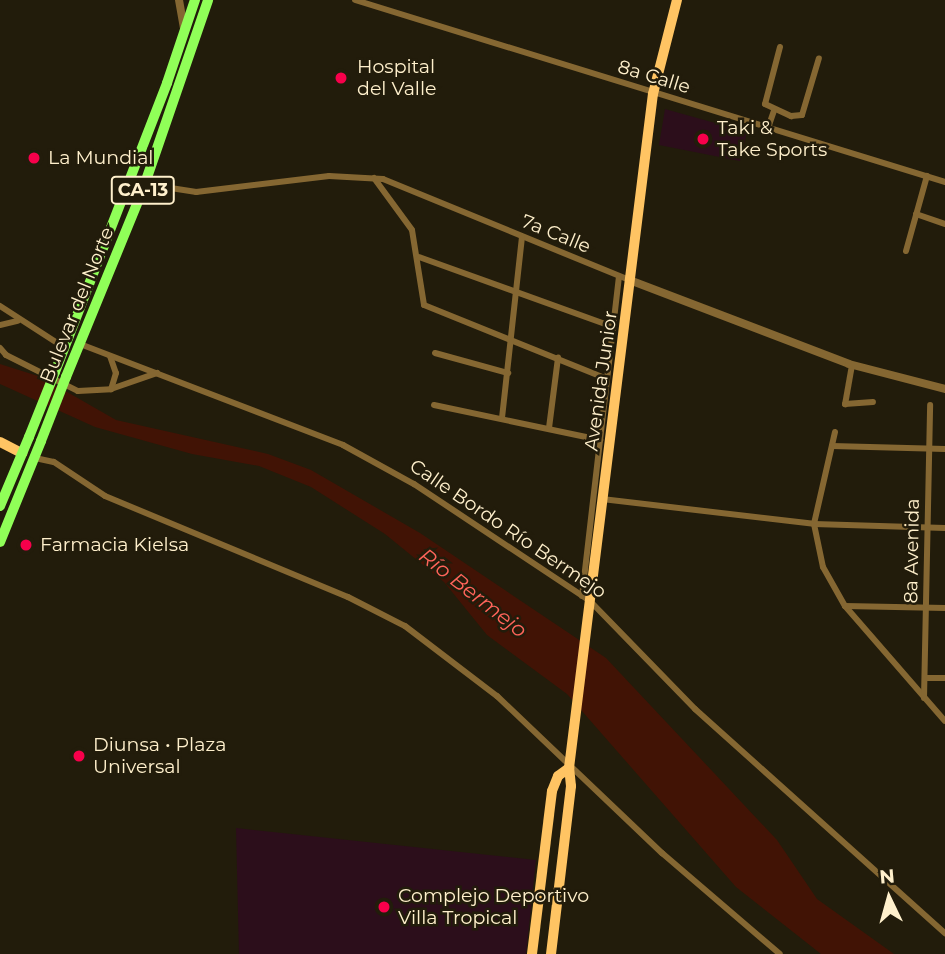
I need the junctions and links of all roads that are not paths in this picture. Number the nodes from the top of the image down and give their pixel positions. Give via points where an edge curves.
1 (178, 0) edge
2 (194, 0) edge
3 (208, 0) edge
4 (355, 0) edge
5 (677, 0) edge
6 (184, 32) junction
7 (779, 47) dead end
8 (819, 58) dead end
9 (653, 94) junction
10 (774, 111) junction
11 (768, 128) junction
12 (927, 176) junction
13 (374, 178) junction
14 (945, 182) edge
15 (145, 184) junction
16 (916, 214) junction
17 (945, 223) edge
18 (522, 237) junction
19 (906, 251) dead end
20 (419, 257) junction
21 (619, 277) junction
22 (632, 281) junction
23 (517, 293) junction
24 (0, 306) edge
25 (20, 321) junction
26 (0, 325) edge
27 (613, 327) junction
28 (512, 339) junction
29 (80, 344) junction
30 (0, 348) edge
31 (65, 348) junction
32 (435, 353) dead end
33 (110, 356) junction
34 (558, 358) junction
35 (852, 365) junction
36 (157, 373) junction
37 (508, 373) junction
38 (605, 378) junction
39 (945, 389) edge
40 (111, 390) junction
41 (873, 402) dead end
42 (433, 405) dead end
43 (930, 405) dead end
44 (502, 418) junction
45 (549, 428) junction
46 (835, 432) dead end
47 (600, 440) junction
48 (0, 442) edge
49 (832, 446) junction
50 (930, 449) junction
51 (945, 449) edge
52 (22, 453) junction
53 (34, 458) junction
54 (602, 499) junction
55 (0, 506) edge
56 (814, 524) junction
57 (928, 528) junction
58 (945, 528) edge
59 (0, 542) edge
60 (586, 598) junction
61 (845, 606) junction
62 (927, 608) junction
63 (945, 608) edge
64 (927, 678) junction
65 (945, 678) edge
66 (924, 698) junction
67 (945, 722) edge
68 (570, 762) junction
69 (945, 933) edge
70 (533, 954) edge
71 (551, 954) edge
72 (780, 954) edge

1 - 6 street
2 - 6 highway, Bulevar del Norte / CA-13
3 - 15 highway, Bulevar del Norte / CA-13
4 - 9 street, 8a Calle
5 - 9 main road, Avenida Junior
6 - 31 highway, Bulevar del Norte / CA-13
7 - 10 street via 764,100
8 - 10 street via 802,115
9 - 11 street, 8a Calle
9 - 22 main road, Avenida Junior
10 - 11 street
11 - 12 street, 8a Calle
12 - 14 street, 8a Calle
12 - 16 street
13 - 15 street, 7a Calle via 329,176 196,192
13 - 18 street, 7a Calle
13 - 20 street via 412,230
15 - 29 highway, Bulevar del Norte / CA-13
16 - 17 street
16 - 19 street
18 - 21 street, 7a Calle
18 - 23 street
20 - 23 street
20 - 28 street via 422,302 429,309
21 - 22 street, 7a Calle
21 - 27 street
22 - 35 street, 7a Calle
22 - 54 main road, Avenida Junior
23 - 27 street
23 - 28 street
24 - 25 street
24 - 26 street
25 - 26 street
25 - 31 street
27 - 38 street
28 - 34 street
28 - 37 street
29 - 33 street, Calle Bordo Río Bermejo
29 - 53 highway, Bulevar del Norte / CA-13, bridge
30 - 40 street via 78,391
31 - 52 highway, Bulevar del Norte / CA-13, bridge
32 - 37 street
33 - 36 street, Calle Bordo Río Bermejo
33 - 40 street via 116,373
34 - 38 street
34 - 45 street
35 - 39 street, 7a Calle
35 - 41 street via 845,404
36 - 40 street
36 - 60 street, Calle Bordo Río Bermejo via 344,445 414,484
37 - 44 street
38 - 47 street
42 - 44 street
43 - 50 street, 8a Avenida
44 - 45 street
45 - 47 street
46 - 49 street
47 - 60 street
48 - 52 main road
49 - 50 street
49 - 56 street
50 - 51 street
50 - 57 street, 8a Avenida
52 - 55 highway, Bulevar del Norte / CA-13
53 - 59 highway, Bulevar del Norte / CA-13
53 - 68 street via 54,462 105,496 348,597 405,626 457,663
54 - 56 street
54 - 60 main road, Avenida Junior
56 - 57 street
56 - 61 street via 823,567
57 - 58 street
57 - 62 street, 8a Avenida
60 - 68 main road, Avenida Junior
60 - 69 street, Calle Bordo Río Bermejo via 695,709
61 - 62 street
61 - 66 street
62 - 63 street
62 - 64 street, 8a Avenida
64 - 65 street
64 - 66 street, 8a Avenida
66 - 67 street
68 - 70 main road, Avenida Junior via 552,791
68 - 71 main road, Avenida Junior
68 - 72 street via 662,853

